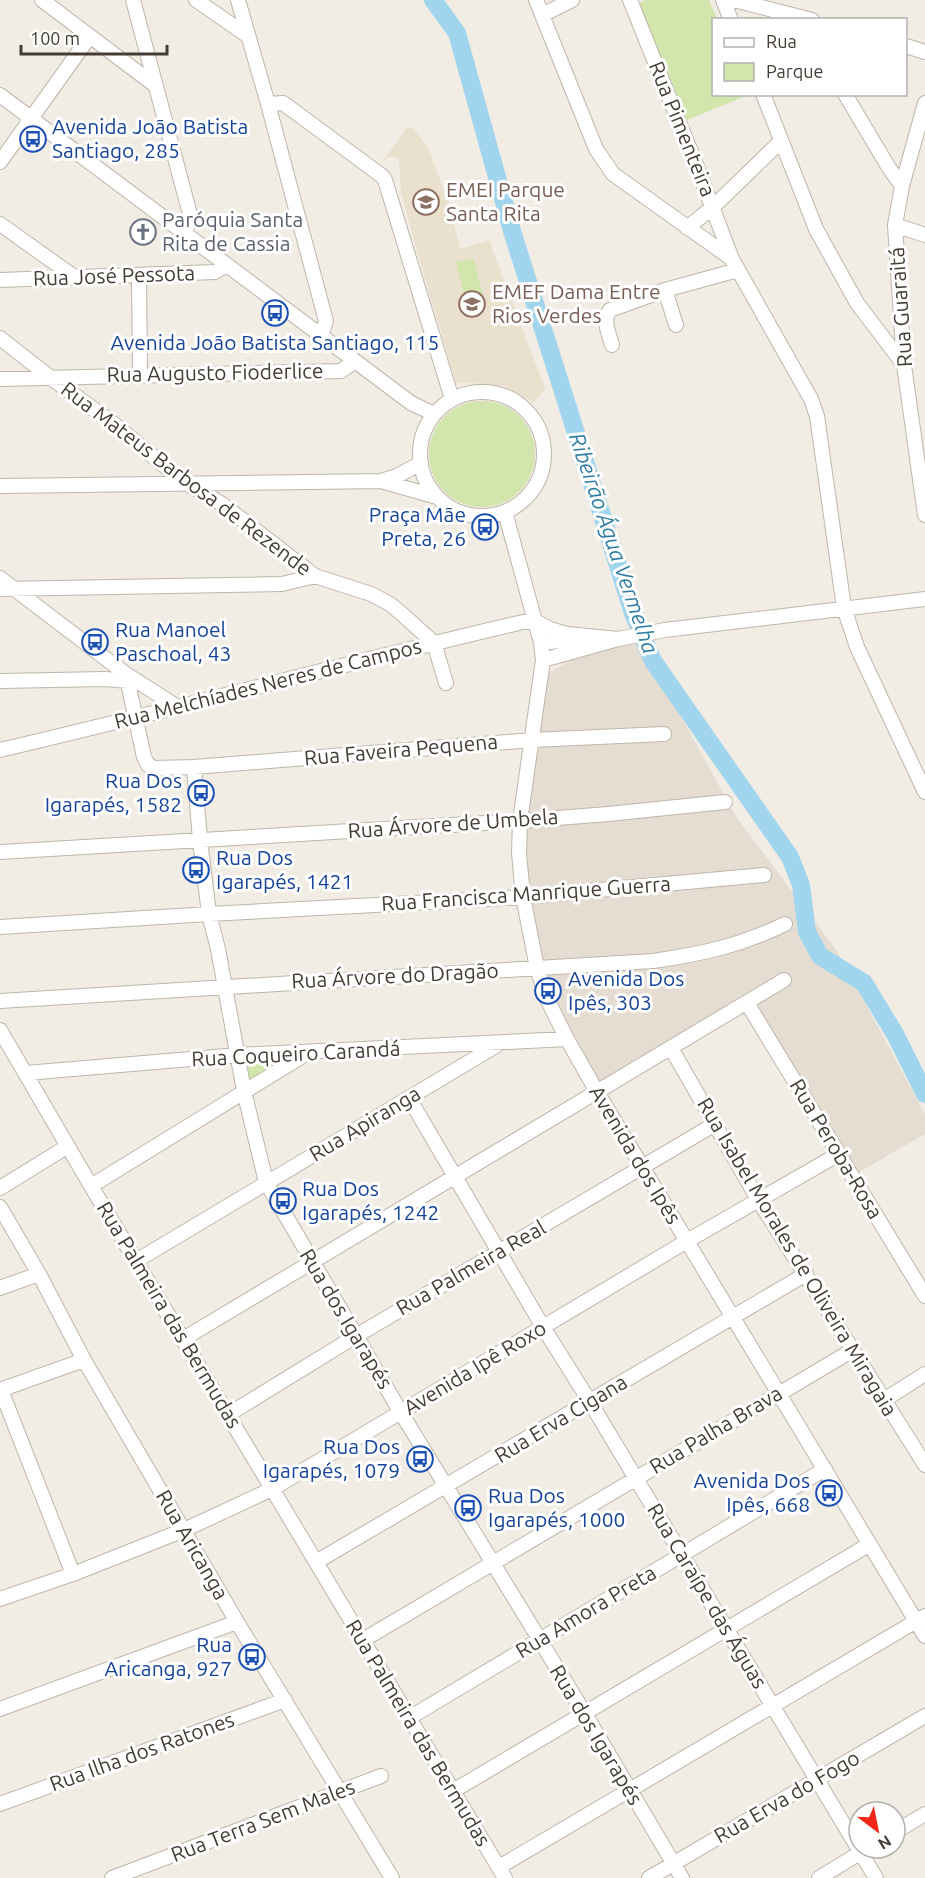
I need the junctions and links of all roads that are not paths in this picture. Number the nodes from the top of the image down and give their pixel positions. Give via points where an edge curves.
1 (42, 0) edge
2 (133, 0) edge
3 (196, 0) edge
4 (238, 0) edge
5 (536, 0) edge
6 (572, 0) edge
7 (630, 0) edge
8 (723, 0) edge
9 (734, 0) edge
10 (542, 15) junction
11 (730, 18) edge
12 (802, 18) edge
13 (90, 36) junction
14 (248, 36) junction
15 (907, 46) edge
16 (925, 52) edge
17 (156, 86) junction
18 (0, 95) edge
19 (764, 96) edge
20 (846, 96) edge
21 (925, 103) edge
22 (268, 104) junction
23 (31, 118) junction
24 (920, 139) edge
25 (781, 141) junction
26 (0, 162) edge
27 (902, 186) junction
28 (713, 207) junction
29 (0, 224) edge
30 (895, 225) junction
31 (687, 228) junction
32 (184, 233) junction
33 (925, 235) edge
34 (37, 251) junction
35 (226, 265) junction
36 (735, 265) junction
37 (73, 276) junction
38 (139, 276) junction
39 (38, 279) junction
40 (0, 280) edge
41 (665, 290) junction
42 (676, 324) dead end
43 (321, 336) junction
44 (0, 338) edge
45 (612, 345) dead end
46 (355, 362) junction
47 (904, 365) junction
48 (140, 374) junction
49 (51, 378) junction
50 (0, 379) edge
51 (452, 399) junction
52 (411, 403) junction
53 (434, 414) junction
54 (424, 433) junction
55 (421, 463) junction
56 (381, 481) junction
57 (184, 483) junction
58 (0, 486) edge
59 (437, 497) junction
60 (505, 512) junction
61 (925, 515) edge
62 (315, 576) junction
63 (0, 578) edge
64 (14, 589) junction
65 (0, 590) edge
66 (925, 599) edge
67 (844, 608) junction
68 (537, 622) junction
69 (599, 636) junction
70 (621, 638) junction
71 (434, 643) junction
72 (542, 644) junction
73 (543, 660) junction
74 (127, 677) junction
75 (0, 681) edge
76 (446, 683) dead end
77 (179, 708) junction
78 (134, 717) junction
79 (664, 734) dead end
80 (532, 740) junction
81 (0, 750) edge
82 (194, 767) junction
83 (925, 792) edge
84 (725, 802) dead end
85 (520, 821) junction
86 (200, 840) junction
87 (0, 852) edge
88 (764, 875) dead end
89 (523, 897) junction
90 (209, 914) junction
91 (784, 924) dead end
92 (0, 927) edge
93 (537, 968) junction
94 (784, 980) dead end
95 (225, 986) junction
96 (0, 1001) edge
97 (747, 1003) junction
98 (0, 1030) edge
99 (567, 1039) junction
100 (501, 1043) junction
101 (671, 1048) junction
102 (311, 1052) junction
103 (238, 1055) junction
104 (26, 1073) junction
105 (244, 1091) junction
106 (597, 1092) junction
107 (409, 1098) junction
108 (715, 1124) junction
109 (68, 1146) junction
110 (839, 1154) junction
111 (644, 1167) junction
112 (456, 1177) junction
113 (266, 1182) junction
114 (91, 1186) junction
115 (0, 1188) edge
116 (759, 1201) junction
117 (0, 1207) edge
118 (687, 1241) junction
119 (499, 1252) junction
120 (136, 1261) junction
121 (312, 1262) junction
122 (39, 1274) junction
123 (806, 1274) junction
124 (0, 1288) edge
125 (925, 1296) edge
126 (733, 1317) junction
127 (543, 1327) junction
128 (356, 1336) junction
129 (183, 1339) junction
130 (853, 1350) junction
131 (84, 1360) junction
132 (925, 1374) edge
133 (1, 1390) edge
134 (779, 1392) junction
135 (884, 1400) junction
136 (590, 1402) junction
137 (400, 1412) junction
138 (229, 1414) junction
139 (925, 1465) edge
140 (825, 1469) junction
141 (635, 1479) junction
142 (447, 1487) junction
143 (272, 1489) junction
144 (184, 1530) junction
145 (870, 1544) junction
146 (682, 1554) junction
147 (316, 1562) junction
148 (491, 1563) junction
149 (73, 1574) junction
150 (0, 1599) edge
151 (921, 1619) edge
152 (237, 1622) junction
153 (727, 1629) junction
154 (925, 1636) edge
155 (363, 1640) junction
156 (539, 1641) junction
157 (285, 1700) junction
158 (772, 1705) junction
159 (0, 1709) edge
160 (585, 1714) junction
161 (925, 1716) edge
162 (409, 1718) junction
163 (381, 1776) dead end
164 (817, 1779) junction
165 (628, 1789) junction
166 (453, 1791) junction
167 (339, 1792) junction
168 (0, 1804) edge
169 (925, 1814) edge
170 (847, 1823) edge
171 (907, 1825) edge
172 (849, 1860) edge
173 (869, 1860) edge
174 (674, 1863) junction
175 (502, 1872) edge
176 (112, 1878) edge
177 (392, 1878) edge
178 (649, 1878) edge
179 (682, 1878) edge
180 (819, 1878) edge
181 (876, 1878) edge

1 - 13 street
2 - 17 street
3 - 14 street
4 - 14 street
5 - 10 street
6 - 10 street
7 - 28 street, Rua Pimenteira
8 - 11 street
9 - 12 street
10 - 31 street via 606,167
13 - 17 street
13 - 23 street
14 - 22 street
15 - 16 street
17 - 32 street via 191,218
18 - 23 street
19 - 25 street
20 - 27 street
21 - 24 street, Rua Guaraitá
22 - 43 street via 326,321
22 - 51 street via 282,103 382,176
23 - 26 street
23 - 32 street
24 - 27 street, Rua Guaraitá
25 - 28 street
25 - 47 street via 825,246 857,303
27 - 30 street, Rua Guaraitá
28 - 31 street
28 - 36 street, Rua Pimenteira
29 - 34 street
30 - 33 street
30 - 47 street, Rua Guaraitá
31 - 36 street
32 - 35 street
34 - 37 street
34 - 39 street
35 - 38 street, Rua José Pessota via 215,272
35 - 43 street
36 - 41 street
36 - 67 street, Rua Pimenteira via 817,416
37 - 38 street, Rua José Pessota
37 - 39 street, Rua José Pessota
38 - 48 street
39 - 40 street, Rua José Pessota
41 - 42 street
41 - 45 street via 610,310 606,321
43 - 46 street
44 - 49 street, Rua Mateus Barbosa de Rezende
46 - 48 street, Rua Augusto Fioderlice via 341,371
46 - 52 street
47 - 61 street, Rua Guaraitá
48 - 49 street, Rua Augusto Fioderlice
49 - 50 street, Rua Augusto Fioderlice
49 - 57 street, Rua Mateus Barbosa de Rezende
51 - 53 street
51 - 60 street via 485,391 502,394 530,412 539,427 545,460 540,477 520,504
52 - 53 street
52 - 54 street
53 - 54 street
54 - 55 street
55 - 56 street
55 - 59 street via 426,481
56 - 57 street
56 - 59 street
57 - 58 street
57 - 62 street, Rua Mateus Barbosa de Rezende via 222,504
59 - 60 street via 462,512 483,516
60 - 68 street, Avenida dos Ipês
62 - 64 street via 282,584
62 - 71 street, Rua Mateus Barbosa de Rezende via 390,604
63 - 64 street
64 - 65 street
64 - 74 street
66 - 67 street
67 - 70 street
67 - 83 street, Rua Pimenteira via 857,647
68 - 69 street via 567,634
68 - 71 street, Rua Melchíades Neres de Campos
68 - 72 street, Avenida dos Ipês
69 - 70 street
69 - 72 street
70 - 73 street
71 - 76 street
71 - 77 street, Rua Melchíades Neres de Campos
72 - 73 street, Avenida dos Ipês
73 - 80 street, Avenida dos Ipês
74 - 75 street
74 - 77 street
74 - 78 street
77 - 78 street, Rua Melchíades Neres de Campos
78 - 81 street, Rua Melchíades Neres de Campos
78 - 82 street, Rua Faveira Pequena via 148,765
79 - 80 street, Rua Faveira Pequena
80 - 82 street, Rua Faveira Pequena
80 - 85 street, Avenida dos Ipês
82 - 86 street, Rua dos Igarapés
84 - 85 street, Rua Árvore de Umbela
85 - 86 street, Rua Árvore de Umbela
85 - 89 street, Avenida dos Ipês
86 - 87 street, Rua Árvore de Umbela
86 - 90 street, Rua dos Igarapés
88 - 89 street, Rua Francisca Manrique Guerra
89 - 90 street, Rua Francisca Manrique Guerra
89 - 93 street, Avenida dos Ipês
90 - 92 street, Rua Francisca Manrique Guerra
90 - 95 street, Rua dos Igarapés
91 - 93 street, Rua Árvore do Dragão via 732,946 693,955
93 - 95 street, Rua Árvore do Dragão
93 - 99 street, Avenida dos Ipês
94 - 97 street
95 - 96 street, Rua Árvore do Dragão
95 - 103 street, Rua dos Igarapés
97 - 101 street
97 - 110 street, Rua Peroba-Rosa
98 - 104 street, Rua Palmeira das Bermudas
99 - 100 street, Rua Coqueiro Carandá
99 - 106 street, Avenida dos Ipês
100 - 102 street, Rua Coqueiro Carandá
100 - 107 street, Rua Apiranga
101 - 106 street
101 - 108 street, Rua Isabel Morales de Oliveira Miragaia
102 - 103 street, Rua Coqueiro Carandá
102 - 105 street
103 - 104 street, Rua Coqueiro Carandá
103 - 105 street, Rua dos Igarapés
104 - 109 street, Rua Palmeira das Bermudas
105 - 113 street, Rua dos Igarapés
105 - 114 street
106 - 111 street, Avenida dos Ipês
106 - 112 street
107 - 112 street, Rua Caraípe das Águas
107 - 113 street, Rua Apiranga
108 - 111 street, Rua Palmeira Real
108 - 116 street, Rua Isabel Morales de Oliveira Miragaia
109 - 114 street, Rua Palmeira das Bermudas
109 - 115 street
110 - 116 street, Avenida Ipê Roxo
110 - 125 street, Rua Peroba-Rosa
111 - 118 street, Avenida dos Ipês
111 - 119 street, Rua Palmeira Real
112 - 119 street, Rua Caraípe das Águas
112 - 121 street
113 - 120 street, Rua Apiranga
113 - 121 street, Rua dos Igarapés
114 - 120 street, Rua Palmeira das Bermudas
116 - 118 street, Avenida Ipê Roxo
116 - 123 street, Rua Isabel Morales de Oliveira Miragaia
117 - 122 street, Rua Aricanga
118 - 126 street, Avenida dos Ipês
118 - 127 street, Avenida Ipê Roxo
119 - 127 street, Rua Caraípe das Águas
119 - 128 street, Rua Palmeira Real
120 - 129 street, Rua Palmeira das Bermudas
121 - 128 street, Rua dos Igarapés
121 - 129 street
122 - 124 street
122 - 131 street, Rua Aricanga
123 - 126 street, Rua Erva Cigana
123 - 130 street, Rua Isabel Morales de Oliveira Miragaia
126 - 134 street, Avenida dos Ipês
126 - 136 street, Rua Erva Cigana
127 - 136 street, Rua Caraípe das Águas
127 - 137 street, Avenida Ipê Roxo
128 - 137 street, Rua dos Igarapés
128 - 138 street, Rua Palmeira Real
129 - 138 street, Rua Palmeira das Bermudas
130 - 134 street, Rua Palha Brava
130 - 135 street, Rua Isabel Morales de Oliveira Miragaia
131 - 133 street
131 - 144 street, Rua Aricanga
132 - 135 street
133 - 149 street
134 - 140 street, Avenida dos Ipês
134 - 141 street, Rua Palha Brava
135 - 139 street, Rua Isabel Morales de Oliveira Miragaia
136 - 141 street, Rua Caraípe das Águas
136 - 142 street, Rua Erva Cigana
137 - 142 street, Rua dos Igarapés
137 - 143 street, Avenida Ipê Roxo
138 - 143 street, Rua Palmeira das Bermudas
140 - 145 street, Avenida dos Ipês
140 - 146 street, Rua Amora Preta
141 - 146 street, Rua Caraípe das Águas
141 - 148 street, Rua Palha Brava
142 - 147 street, Rua Erva Cigana
142 - 148 street, Rua dos Igarapés
143 - 144 street, Avenida Ipê Roxo
143 - 147 street, Rua Palmeira das Bermudas
144 - 149 street, Avenida Ipê Roxo
144 - 152 street, Rua Aricanga
145 - 151 street, Avenida dos Ipês
145 - 153 street
146 - 153 street, Rua Caraípe das Águas
146 - 156 street, Rua Amora Preta
147 - 155 street, Rua Palmeira das Bermudas
148 - 155 street, Rua Palha Brava
148 - 156 street, Rua dos Igarapés
149 - 150 street, Avenida Ipê Roxo
151 - 154 street, Avenida dos Ipês
151 - 158 street
152 - 157 street, Rua Aricanga
152 - 159 street
153 - 158 street, Rua Caraípe das Águas
153 - 160 street
155 - 162 street, Rua Palmeira das Bermudas
156 - 160 street, Rua dos Igarapés
156 - 162 street, Rua Amora Preta
157 - 167 street, Rua Aricanga
157 - 168 street, Rua Ilha dos Ratones
158 - 164 street, Rua Caraípe das Águas
158 - 165 street
160 - 165 street, Rua dos Igarapés
160 - 166 street
161 - 164 street, Rua Erva do Fogo
162 - 166 street, Rua Palmeira das Bermudas
163 - 167 street, Rua Terra Sem Males
164 - 170 street, Rua Caraípe das Águas
164 - 174 street, Rua Erva do Fogo
165 - 174 street, Rua dos Igarapés
165 - 175 street
166 - 175 street, Rua Palmeira das Bermudas
167 - 176 street, Rua Terra Sem Males
167 - 177 street, Rua Aricanga
169 - 171 street
172 - 180 street
173 - 181 street, Rua Caraípe das Águas
174 - 178 street, Rua Erva do Fogo
174 - 179 street, Rua dos Igarapés

